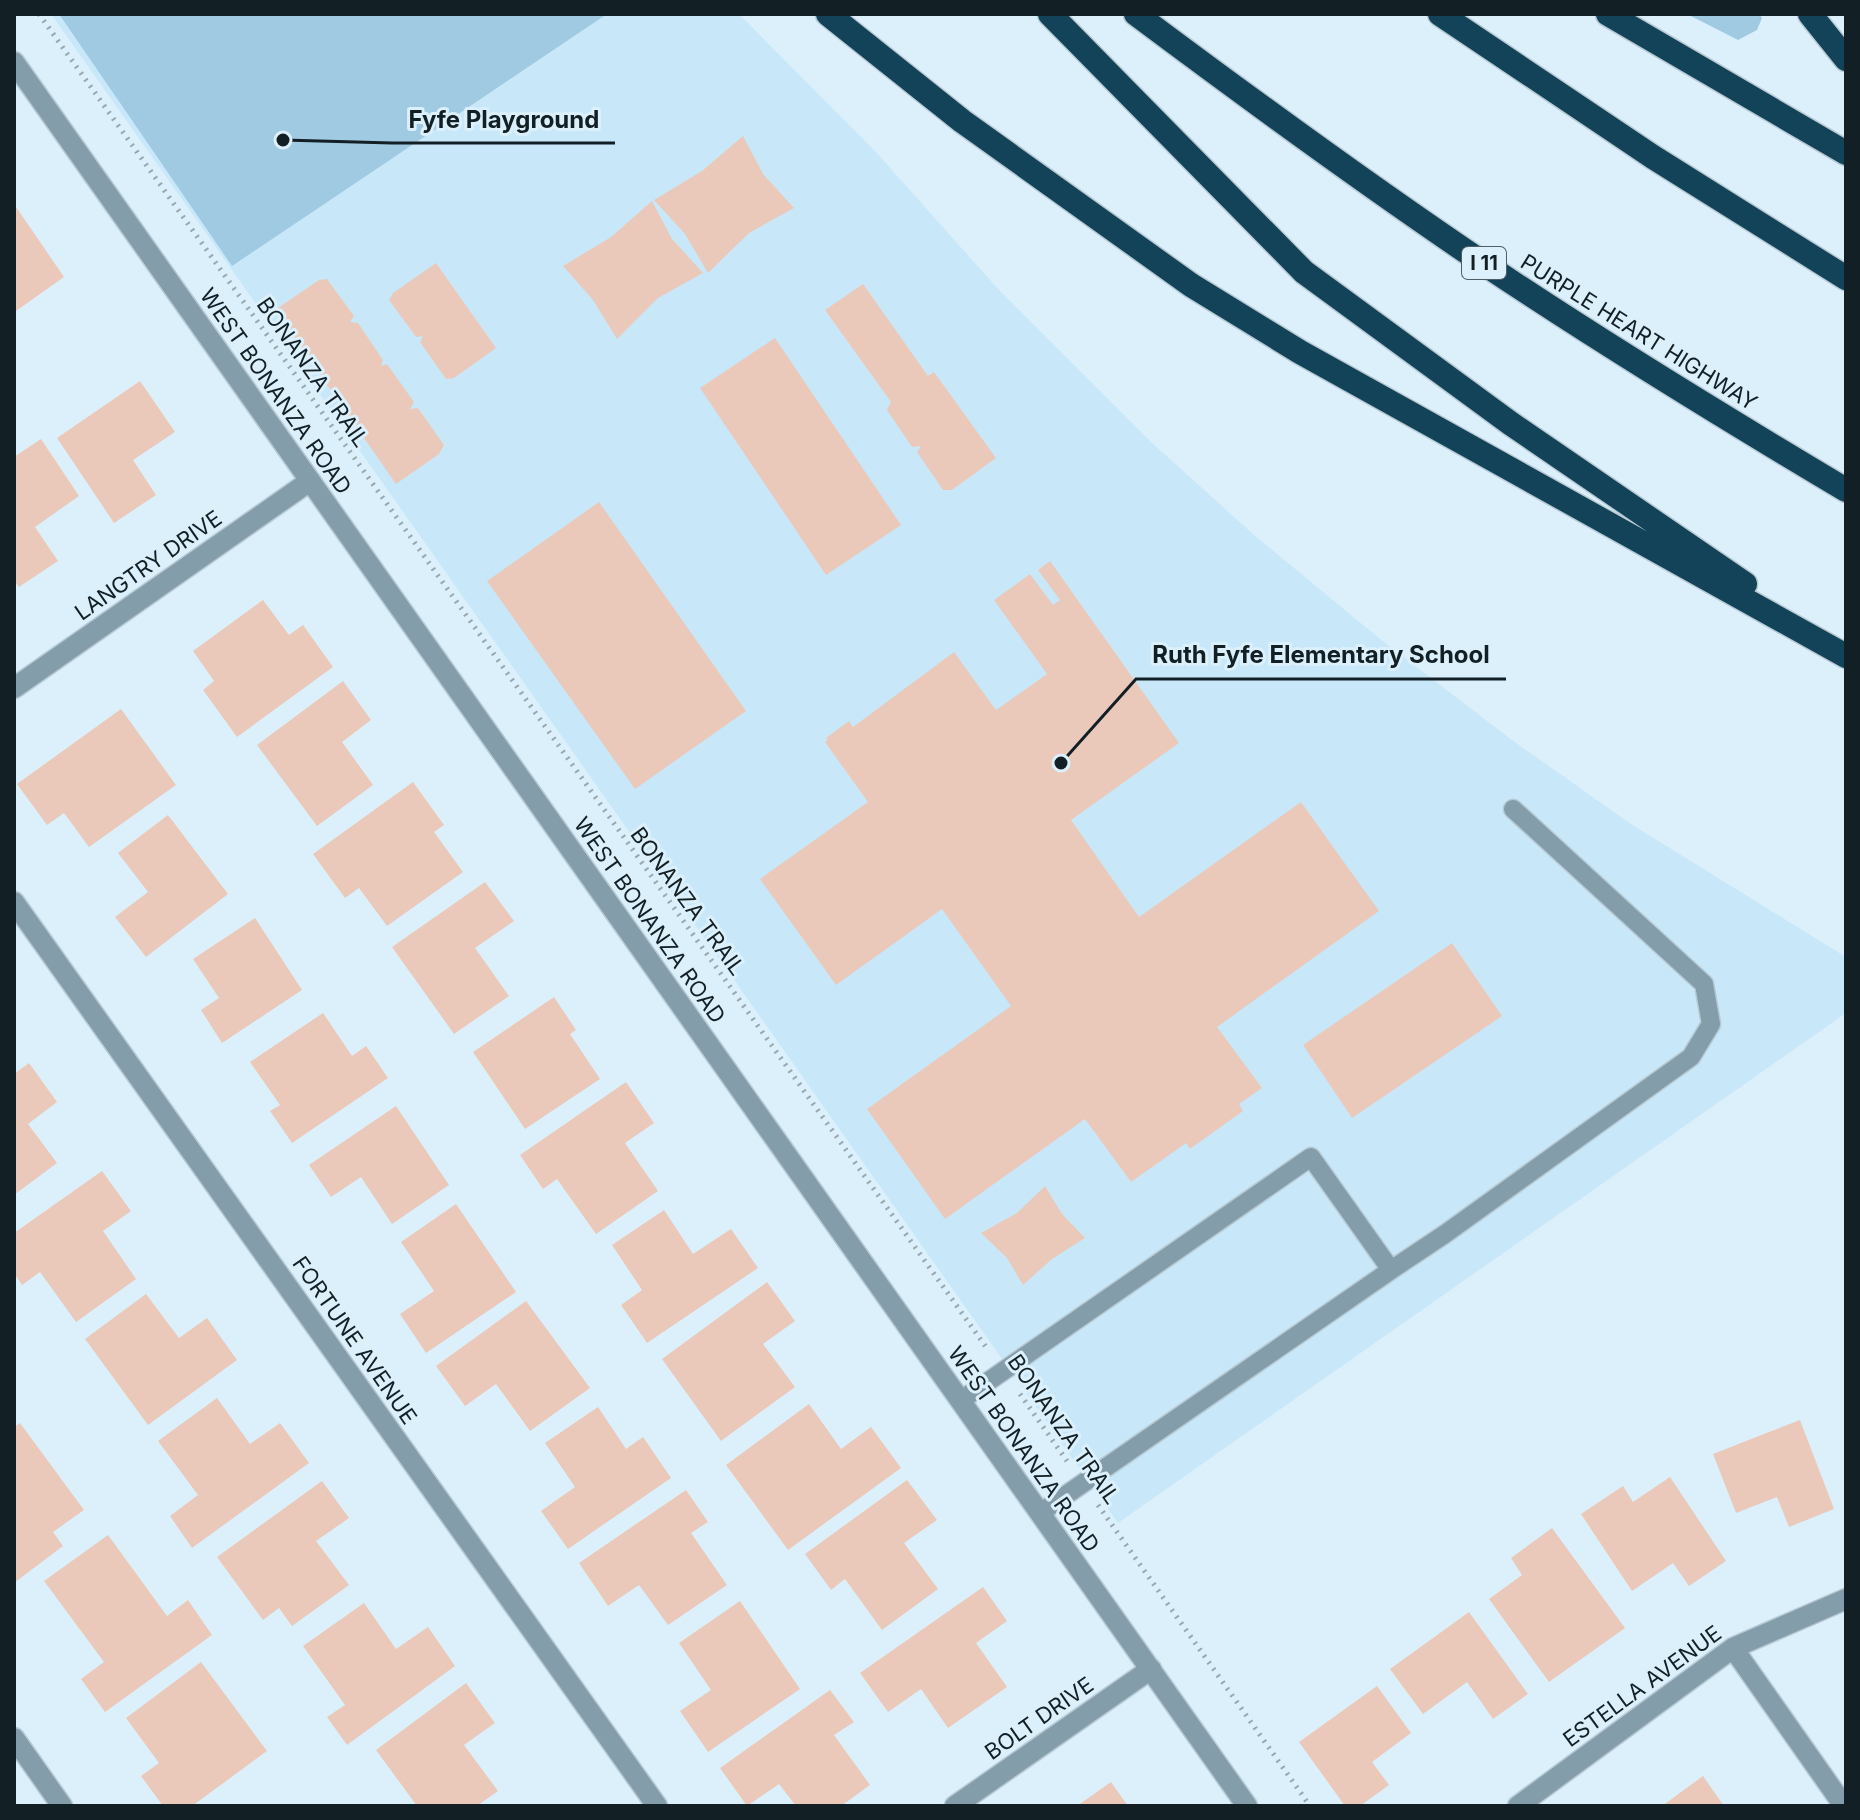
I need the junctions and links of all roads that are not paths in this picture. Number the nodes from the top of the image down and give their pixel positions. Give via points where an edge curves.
1 (828, 14) edge
2 (1050, 14) edge
3 (1136, 14) edge
4 (1440, 14) edge
5 (1608, 14) edge
6 (1810, 14) edge
7 (1846, 59) edge
8 (15, 64) edge
9 (1846, 153) edge
10 (1846, 278) edge
11 (310, 481) junction
12 (1846, 490) edge
13 (1846, 654) edge
14 (14, 688) edge
15 (1513, 809) dead end
16 (14, 902) edge
17 (1391, 1270) junction
18 (960, 1401) junction
19 (1040, 1513) junction
20 (1846, 1599) edge
21 (1733, 1648) junction
22 (1151, 1669) junction
23 (14, 1738) edge
24 (62, 1806) edge
25 (657, 1806) edge
26 (955, 1806) edge
27 (1247, 1806) edge
28 (1518, 1806) edge
29 (1844, 1806) edge

1 - 13 highway via 996,146 1191,285 1314,359
2 - 13 highway via 1304,272 1510,423
3 - 12 highway, PURPLE HEART HIGHWAY / I 11 via 1488,266
4 - 10 highway via 1640,149
5 - 9 highway
6 - 7 highway
8 - 11 street, WEST BONANZA ROAD
11 - 14 street, LANGTRY DRIVE
11 - 18 street, WEST BONANZA ROAD
15 - 17 lane via 1704,984 1711,1024 1691,1057
16 - 25 street, FORTUNE AVENUE
17 - 18 lane via 1311,1157
17 - 19 lane
18 - 19 street, WEST BONANZA ROAD
19 - 22 street, WEST BONANZA ROAD
20 - 21 street, ESTELLA AVENUE
21 - 28 street, ESTELLA AVENUE
21 - 29 street
22 - 26 street, BOLT DRIVE
22 - 27 street, WEST BONANZA ROAD
23 - 24 street

